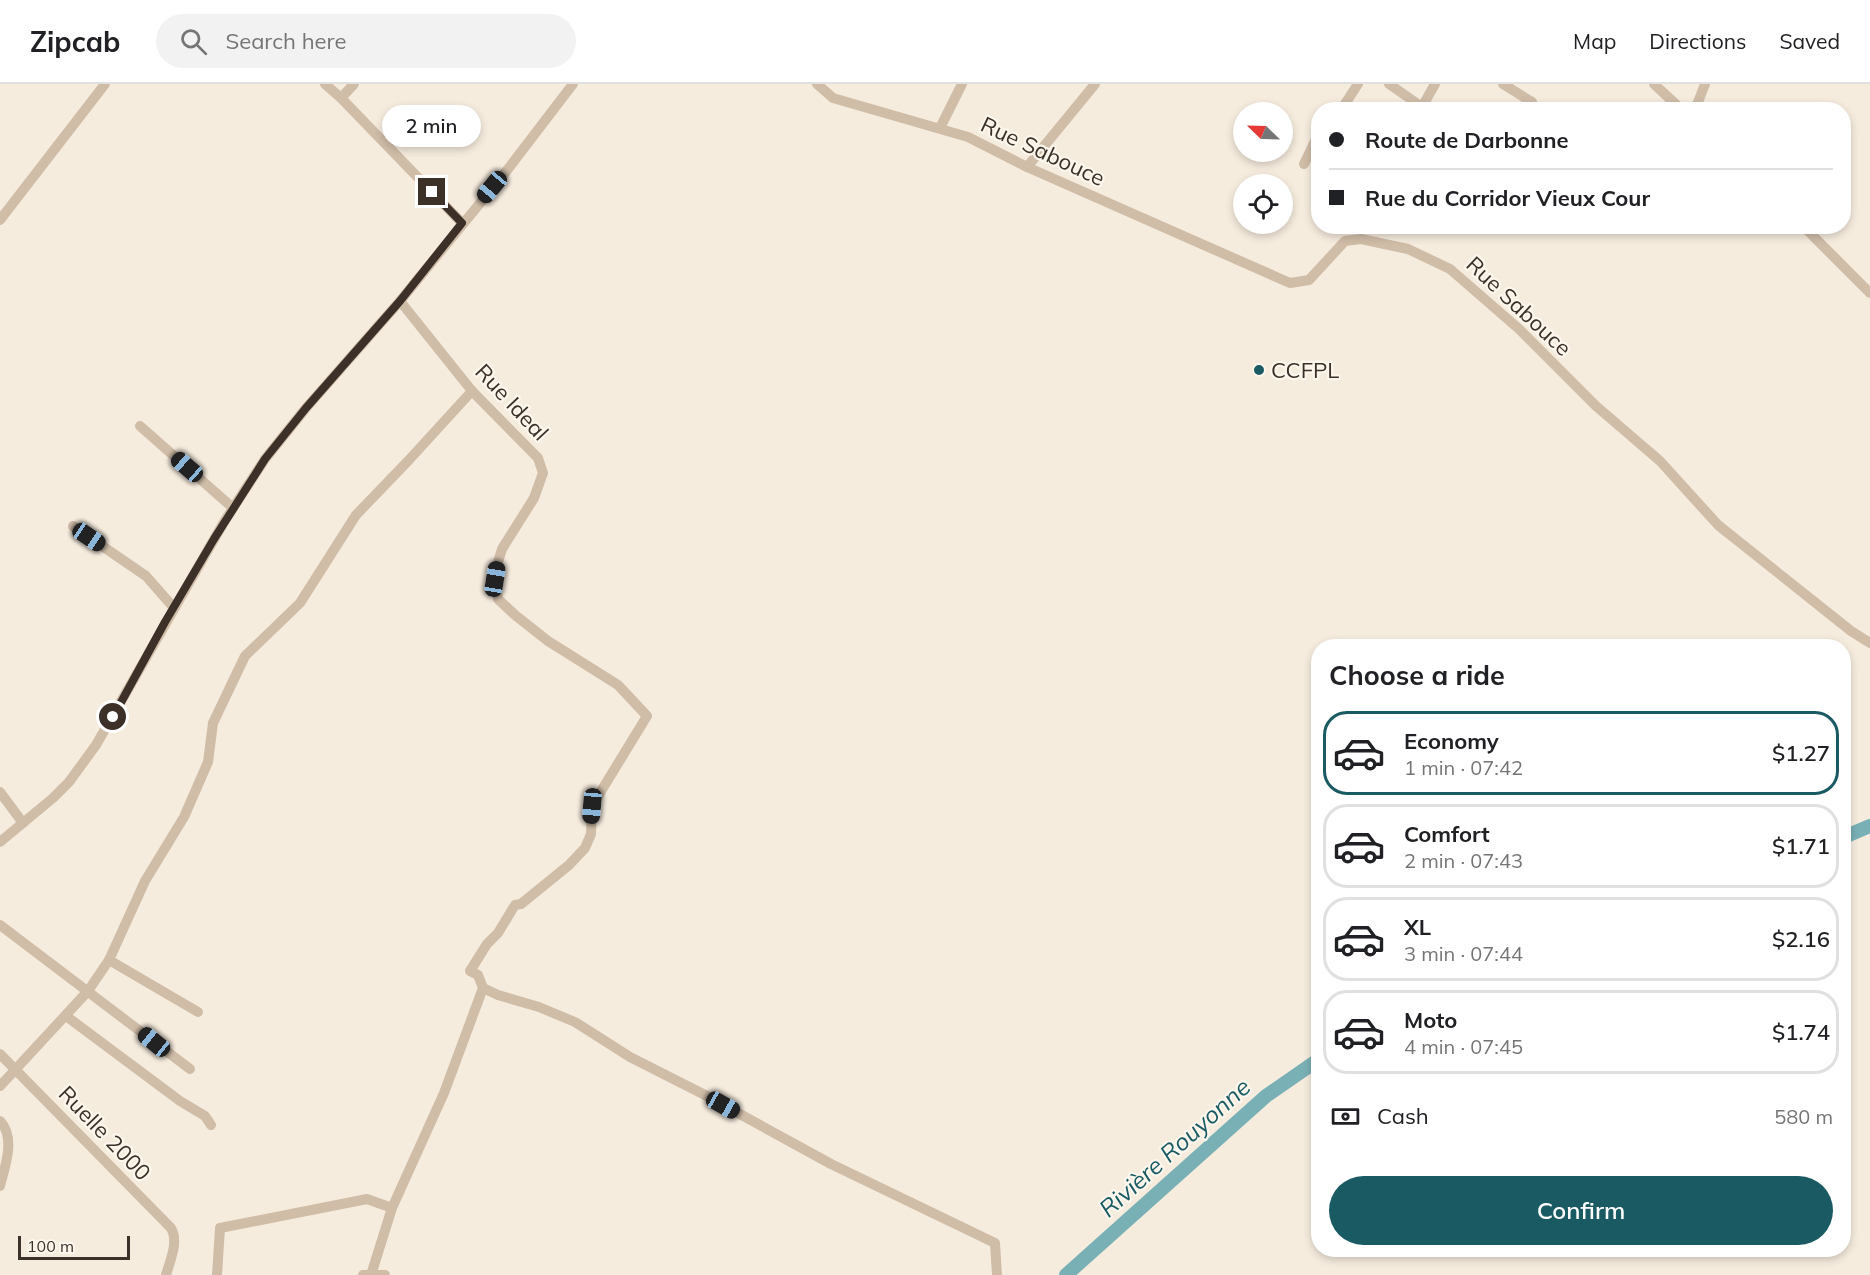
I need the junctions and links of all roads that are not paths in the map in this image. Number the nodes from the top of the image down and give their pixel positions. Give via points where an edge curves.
1 (105, 84) edge
2 (325, 84) edge
3 (354, 84) edge
4 (573, 84) edge
5 (817, 84) edge
6 (962, 84) edge
7 (1095, 84) edge
8 (1359, 84) edge
9 (1389, 84) edge
10 (1435, 84) edge
11 (1503, 84) edge
12 (1654, 84) edge
13 (1705, 84) edge
14 (341, 98) junction
15 (1347, 102) edge
16 (1415, 102) edge
17 (1425, 102) edge
18 (1532, 102) dead end
19 (1673, 102) edge
20 (1699, 102) edge
21 (940, 128) junction
22 (1311, 150) edge
23 (1304, 164) dead end
24 (1027, 167) junction
25 (0, 220) edge
26 (462, 223) junction
27 (1811, 234) edge
28 (1870, 293) edge
29 (400, 301) junction
30 (472, 391) junction
31 (140, 426) dead end
32 (233, 508) junction
33 (73, 526) dead end
34 (174, 608) junction
35 (1870, 643) edge
36 (0, 792) edge
37 (23, 823) junction
38 (0, 842) edge
39 (0, 926) edge
40 (110, 960) junction
41 (483, 988) junction
42 (88, 992) junction
43 (198, 1012) dead end
44 (66, 1016) junction
45 (0, 1054) edge
46 (15, 1068) junction
47 (190, 1069) dead end
48 (0, 1086) edge
49 (0, 1121) edge
50 (211, 1125) dead end
51 (0, 1186) edge
52 (392, 1208) junction
53 (368, 1274) edge
54 (166, 1275) edge
55 (217, 1275) edge
56 (385, 1275) edge
57 (997, 1275) edge

1 - 25 street
2 - 14 street
3 - 14 street
4 - 26 street
5 - 21 street, Rue Sabouce via 833,98
6 - 21 street
7 - 24 street
8 - 15 street
9 - 16 street
10 - 17 street
11 - 18 street
12 - 19 street
13 - 20 street
14 - 26 street
21 - 24 street, Rue Sabouce via 968,137
22 - 23 street
24 - 35 street, Rue Sabouce via 1290,283 1309,280 1345,241 1361,239 1408,249 1450,269 1660,461 1718,525
26 - 29 street
27 - 28 street
29 - 30 street, Rue Ideal
29 - 32 street via 279,442
30 - 40 street via 356,515 300,603 245,656 213,723 208,762 184,818 145,881
30 - 41 street, Rue Ideal via 538,458 543,473 534,498 502,549 495,579 498,599 548,640 618,685 647,716 592,806 591,834 585,848 521,904 514,905 470,971 478,975
31 - 32 street
32 - 34 street
33 - 34 street via 146,576
34 - 37 street via 96,745 69,782
36 - 37 street
37 - 38 street
39 - 42 street
40 - 42 street
40 - 43 street
41 - 52 street via 444,1093
41 - 57 street via 575,1022 630,1057 831,1164 995,1243
42 - 44 street
42 - 47 street
44 - 46 street
44 - 50 street via 206,1116
45 - 46 street, Ruelle 2000
46 - 48 street
46 - 54 street, Ruelle 2000 via 171,1228 174,1243
49 - 51 street via 7,1129 9,1148
52 - 53 street
52 - 55 street via 368,1199 220,1228
53 - 56 street

